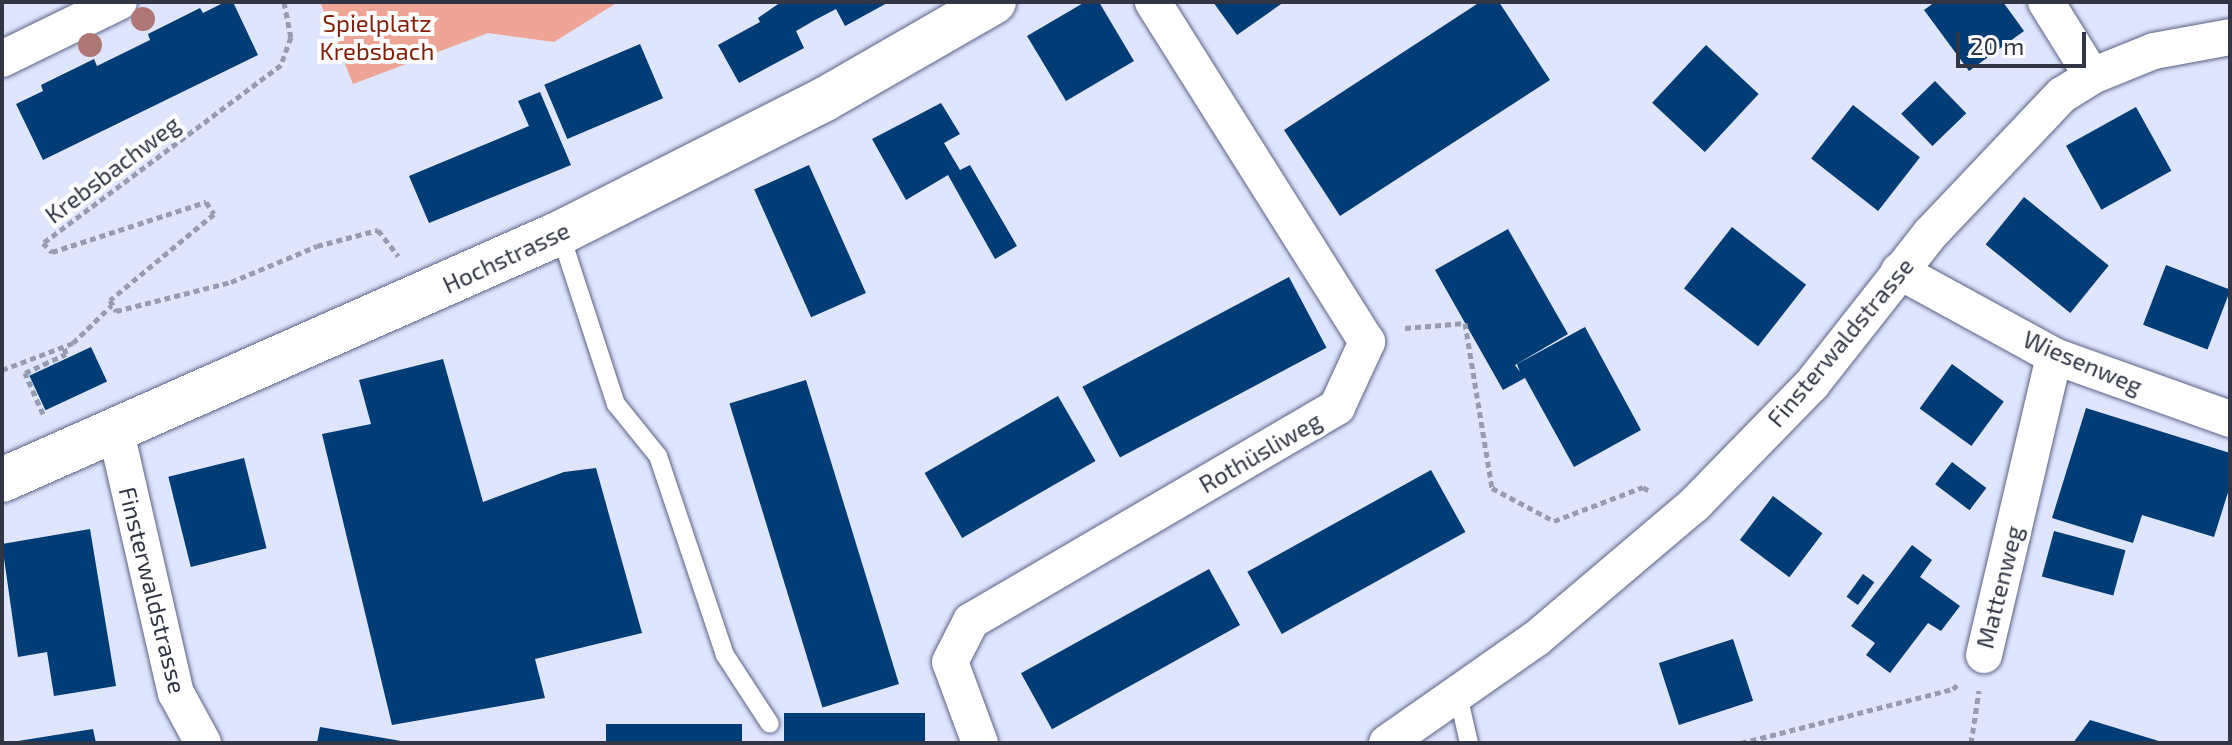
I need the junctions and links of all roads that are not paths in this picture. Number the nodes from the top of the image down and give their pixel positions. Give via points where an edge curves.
1 (119, 2) edge
2 (994, 2) edge
3 (1153, 2) edge
4 (2046, 2) edge
5 (2230, 37) edge
6 (2, 59) edge
7 (2092, 76) junction
8 (560, 233) junction
9 (1899, 271) junction
10 (2054, 356) junction
11 (2230, 419) edge
12 (116, 432) junction
13 (2, 480) edge
14 (1984, 655) road end
15 (1458, 695) junction
16 (770, 724) dead end
17 (203, 743) edge
18 (980, 743) edge
19 (1387, 743) edge
20 (1469, 743) edge

1 - 6 street
2 - 8 street, Hochstrasse via 825,99
3 - 18 street, Rothüsliweg via 1367,342 1337,407 971,621 950,662
4 - 7 street
5 - 7 street, Finsterwaldstrasse via 2154,51
7 - 9 street, Finsterwaldstrasse via 2028,125
8 - 12 street, Hochstrasse
8 - 16 lane via 616,404 658,456 725,655
9 - 10 street, Wiesenweg
9 - 15 street, Finsterwaldstrasse via 1812,384 1679,520 1537,638
10 - 11 street, Wiesenweg
10 - 14 street, Mattenweg
12 - 13 street, Hochstrasse
12 - 17 street, Finsterwaldstrasse via 176,693
15 - 19 street, Finsterwaldstrasse
15 - 20 lane

